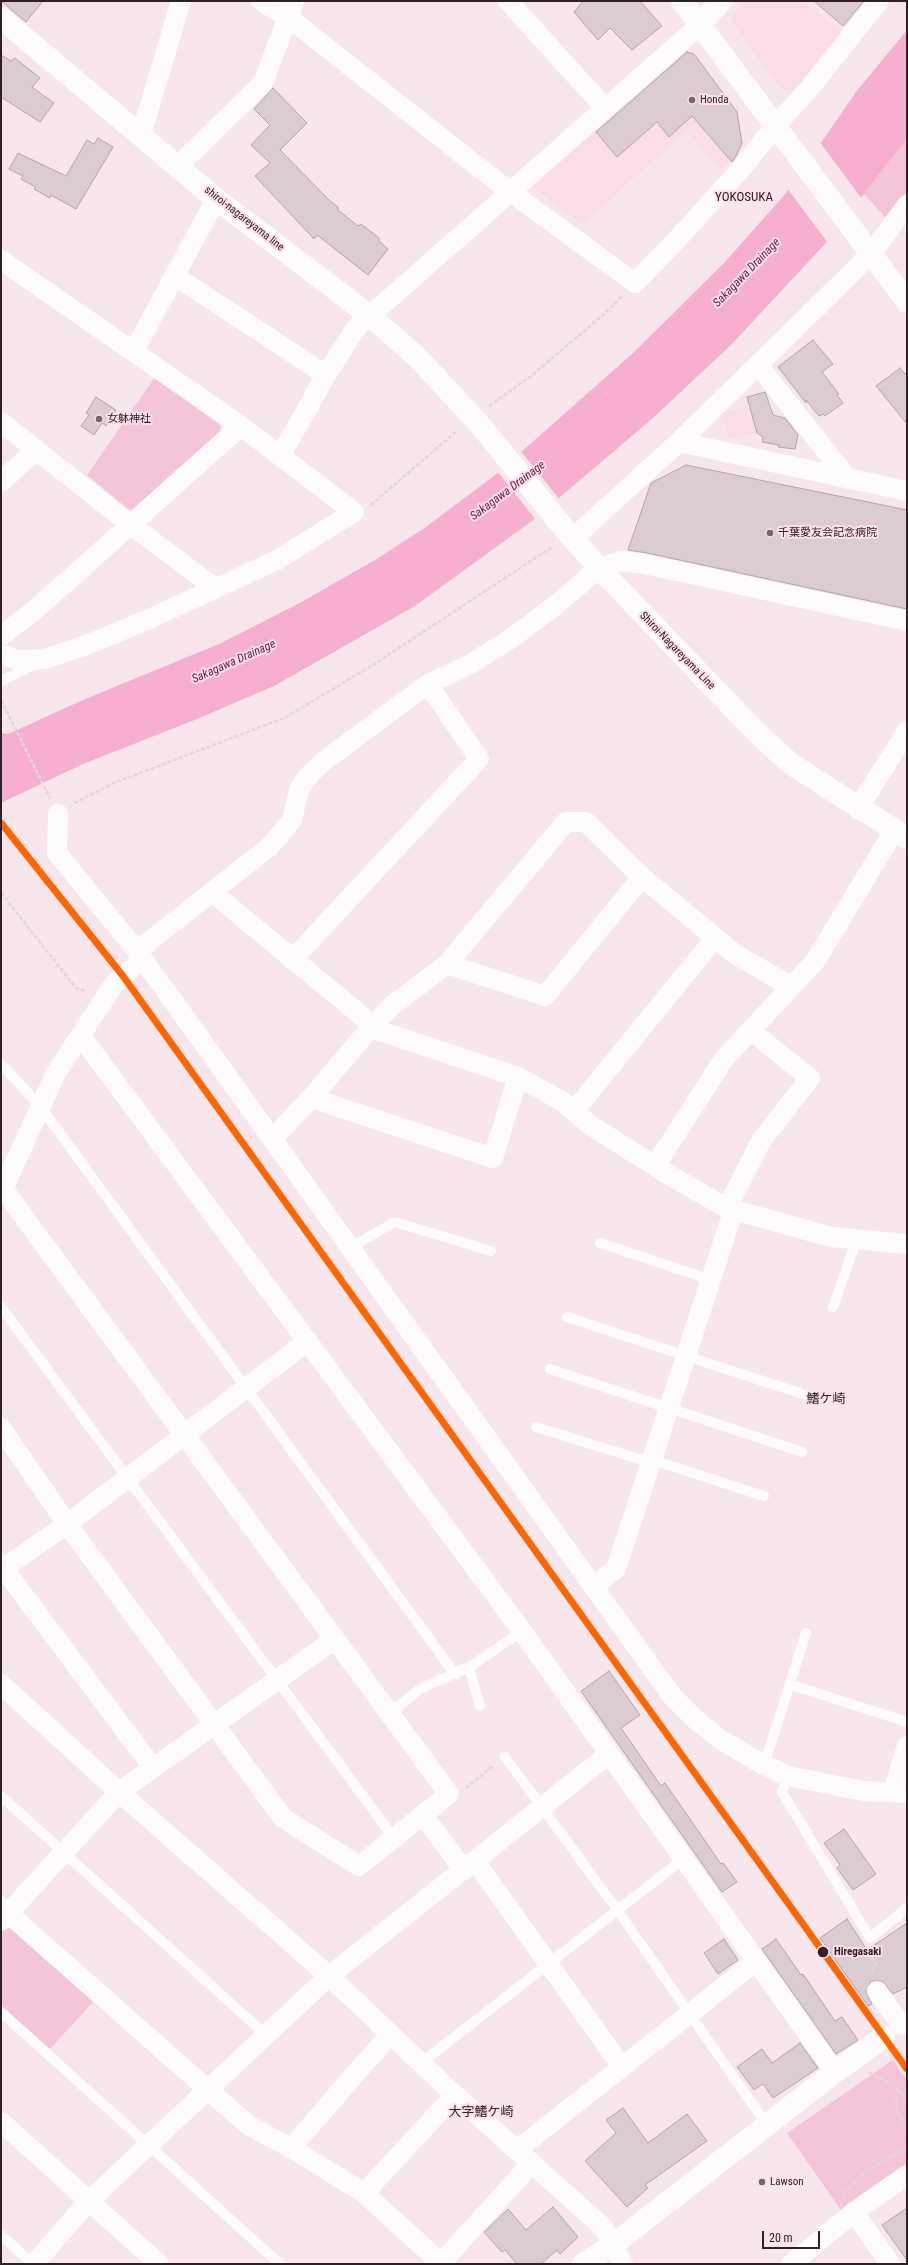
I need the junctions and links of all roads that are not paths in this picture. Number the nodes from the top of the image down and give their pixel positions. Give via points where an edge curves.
1 (180, 1) edge
2 (261, 1) edge
3 (508, 1) edge
4 (682, 1) edge
5 (721, 1) edge
6 (879, 1) edge
7 (292, 9) edge
8 (1, 18) edge
9 (700, 25) junction
10 (605, 108) junction
11 (778, 130) junction
12 (141, 135) junction
13 (178, 166) junction
14 (509, 192) junction
15 (216, 199) junction
16 (907, 205) edge
17 (867, 249) junction
18 (1, 260) edge
19 (175, 276) junction
20 (907, 302) edge
21 (369, 315) junction
22 (134, 351) junction
23 (758, 365) junction
24 (326, 376) junction
25 (1, 422) edge
26 (477, 422) joint
27 (241, 426) junction
28 (679, 442) junction
29 (36, 450) junction
30 (281, 455) junction
31 (848, 479) junction
32 (1, 482) edge
33 (907, 491) edge
34 (131, 525) junction
35 (564, 539) junction
36 (599, 568) junction
37 (215, 588) junction
38 (907, 621) edge
39 (1, 636) edge
40 (1, 654) edge
41 (45, 659) junction
42 (1, 681) edge
43 (428, 684) junction
44 (907, 731) edge
45 (858, 809) junction
46 (58, 814) road end
47 (901, 835) edge
48 (642, 877) junction
49 (213, 893) junction
50 (715, 938) junction
51 (140, 955) junction
52 (292, 960) junction
53 (447, 964) junction
54 (790, 986) junction
55 (373, 1025) junction
56 (751, 1031) junction
57 (80, 1036) junction
58 (1, 1064) edge
59 (518, 1077) junction
60 (311, 1098) junction
61 (40, 1106) junction
62 (574, 1111) junction
63 (272, 1139) junction
64 (655, 1166) junction
65 (2, 1189) edge
66 (731, 1208) junction
67 (857, 1239) junction
68 (600, 1243) dead end
69 (907, 1244) edge
70 (349, 1248) junction
71 (491, 1251) dead end
72 (711, 1280) junction
73 (1, 1306) edge
74 (833, 1307) dead end
75 (567, 1318) dead end
76 (308, 1341) junction
77 (687, 1356) junction
78 (550, 1369) dead end
79 (245, 1389) junction
80 (818, 1399) dead end
81 (670, 1408) junction
82 (536, 1427) dead end
83 (1, 1428) edge
84 (184, 1435) junction
85 (802, 1452) dead end
86 (652, 1462) junction
87 (128, 1478) junction
88 (764, 1496) dead end
89 (68, 1524) junction
90 (2, 1568) edge
91 (593, 1586) junction
92 (522, 1631) junction
93 (806, 1633) dead end
94 (335, 1638) junction
95 (468, 1667) junction
96 (455, 1674) junction
97 (277, 1680) junction
98 (1, 1684) edge
99 (789, 1684) junction
100 (480, 1706) dead end
101 (390, 1713) junction
102 (907, 1722) edge
103 (215, 1726) junction
104 (907, 1746) edge
105 (609, 1754) junction
106 (505, 1757) road end
107 (764, 1765) junction
108 (153, 1768) junction
109 (788, 1776) junction
110 (119, 1792) junction
111 (900, 1793) edge
112 (1, 1796) edge
113 (542, 1807) junction
114 (423, 1815) junction
115 (394, 1838) junction
116 (64, 1852) junction
117 (682, 1860) junction
118 (469, 1866) junction
119 (907, 1908) edge
120 (618, 1911) junction
121 (3, 1913) edge
122 (755, 1962) junction
123 (549, 1964) junction
124 (329, 1976) junction
125 (877, 1991) road end
126 (1, 2012) edge
127 (690, 2014) junction
128 (890, 2033) edge
129 (390, 2034) junction
130 (266, 2035) junction
131 (422, 2063) junction
132 (622, 2067) junction
133 (834, 2072) junction
134 (208, 2090) junction
135 (455, 2095) junction
136 (1, 2122) edge
137 (767, 2125) junction
138 (149, 2146) junction
139 (291, 2148) junction
140 (517, 2150) junction
141 (532, 2163) junction
142 (907, 2175) edge
143 (364, 2193) junction
144 (89, 2201) junction
145 (854, 2212) junction
146 (1, 2235) edge
147 (614, 2244) junction
148 (441, 2263) edge
149 (34, 2264) edge
150 (159, 2264) edge
151 (280, 2264) edge
152 (583, 2264) edge
153 (623, 2264) edge
154 (791, 2264) edge
155 (890, 2264) edge

1 - 12 street
2 - 7 street
3 - 10 street
4 - 9 main road
5 - 9 main road
6 - 11 street
7 - 13 street via 263,83
7 - 14 street
8 - 12 main road, shiroi-nagareyama line
9 - 10 street
9 - 11 main road
10 - 14 street
11 - 14 street via 635,284
11 - 17 main road
12 - 13 main road, shiroi-nagareyama line
13 - 15 main road, shiroi-nagareyama line
14 - 21 street
15 - 19 street
15 - 21 main road, shiroi-nagareyama line
16 - 17 street
17 - 20 main road
17 - 23 street
18 - 22 street
19 - 22 street
19 - 24 street
21 - 24 street via 356,328
21 - 26 main road, shiroi-nagareyama line via 417,357
22 - 27 street
23 - 28 street
23 - 31 street
24 - 30 street
25 - 29 street
26 - 35 main road, Shiroi-Nagareyama Line
27 - 30 street
27 - 34 street
28 - 31 street
28 - 35 street
29 - 32 street
29 - 34 street
30 - 37 street via 354,512 277,560
31 - 33 street
34 - 37 street
34 - 39 street via 36,609
35 - 36 main road, Shiroi-Nagareyama Line
36 - 38 street via 621,560 645,564
36 - 43 street via 556,605 509,640 462,668
36 - 45 main road, Shiroi-Nagareyama Line via 757,733 791,764
37 - 41 street via 149,619
40 - 41 street via 17,660
41 - 42 lane
43 - 49 street via 313,771 299,790 292,820 269,847
43 - 52 street via 479,759
44 - 45 street
45 - 47 main road, Shiroi-Nagareyama Line
46 - 51 street via 57,852
47 - 54 street via 816,960
48 - 50 street
48 - 53 street via 545,996
48 - 53 street via 586,822 566,822
49 - 51 street
49 - 52 street
50 - 54 street via 735,954
50 - 62 street
51 - 57 street via 114,984
51 - 63 street
52 - 55 street
53 - 55 street via 394,1004
54 - 56 street
55 - 59 street via 380,1031
55 - 60 street
56 - 64 street via 724,1059
56 - 66 street via 810,1078 761,1141
57 - 61 street via 56,1073
57 - 76 street
58 - 61 lane
59 - 60 street via 493,1158
59 - 62 street via 562,1101
60 - 63 street
61 - 65 street
61 - 79 lane
62 - 64 street via 590,1125
63 - 70 street
64 - 66 street
65 - 84 street
66 - 67 street via 831,1236
66 - 72 street
67 - 69 street
67 - 74 lane
68 - 72 lane
70 - 71 lane via 395,1222
70 - 91 street
72 - 77 street
73 - 87 lane
75 - 77 lane
76 - 79 street
76 - 92 street
77 - 80 lane
77 - 81 street
78 - 81 lane
79 - 84 street
79 - 96 lane
81 - 85 lane
81 - 86 street
82 - 86 lane
83 - 89 street
84 - 87 street
84 - 94 street
86 - 88 lane
86 - 91 street via 616,1569
87 - 89 street
87 - 97 lane
89 - 90 street
89 - 103 street
90 - 108 street
91 - 107 street via 672,1696 721,1740
92 - 95 lane
92 - 105 street
93 - 99 lane
94 - 97 street
94 - 101 street
95 - 96 lane
95 - 100 lane
96 - 101 lane via 420,1689
97 - 103 street
97 - 115 lane
98 - 110 street
99 - 102 lane
99 - 107 lane
101 - 114 street via 449,1794
103 - 108 street
103 - 115 street via 283,1818 359,1866
104 - 111 street
105 - 113 street
105 - 117 street
106 - 113 lane
107 - 109 street
108 - 110 street
109 - 111 street via 856,1790
109 - 119 lane via 782,1792 870,1938
110 - 116 street
110 - 124 street
112 - 116 lane
113 - 118 street
113 - 120 lane
114 - 115 street
114 - 118 street
116 - 121 street
116 - 130 lane
117 - 120 lane
117 - 122 street
118 - 123 street
118 - 124 street
120 - 123 lane
120 - 127 lane
121 - 134 street
122 - 127 street
122 - 133 street
123 - 131 lane
123 - 132 street
124 - 129 street
124 - 130 street
125 - 128 street
126 - 138 lane
127 - 132 street
127 - 137 lane
128 - 133 main road
129 - 131 street
129 - 139 street
130 - 134 street
131 - 135 street
132 - 140 street
133 - 137 main road
134 - 138 street
134 - 139 street via 248,2125
135 - 140 street
135 - 143 street
136 - 144 street
137 - 147 main road
138 - 144 street
138 - 151 lane
139 - 143 street
140 - 141 street
141 - 147 street via 603,2227
141 - 148 street
142 - 145 street
143 - 148 street
144 - 149 street
144 - 150 street
145 - 154 street
145 - 155 street
146 - 149 lane
147 - 152 main road
147 - 153 street

